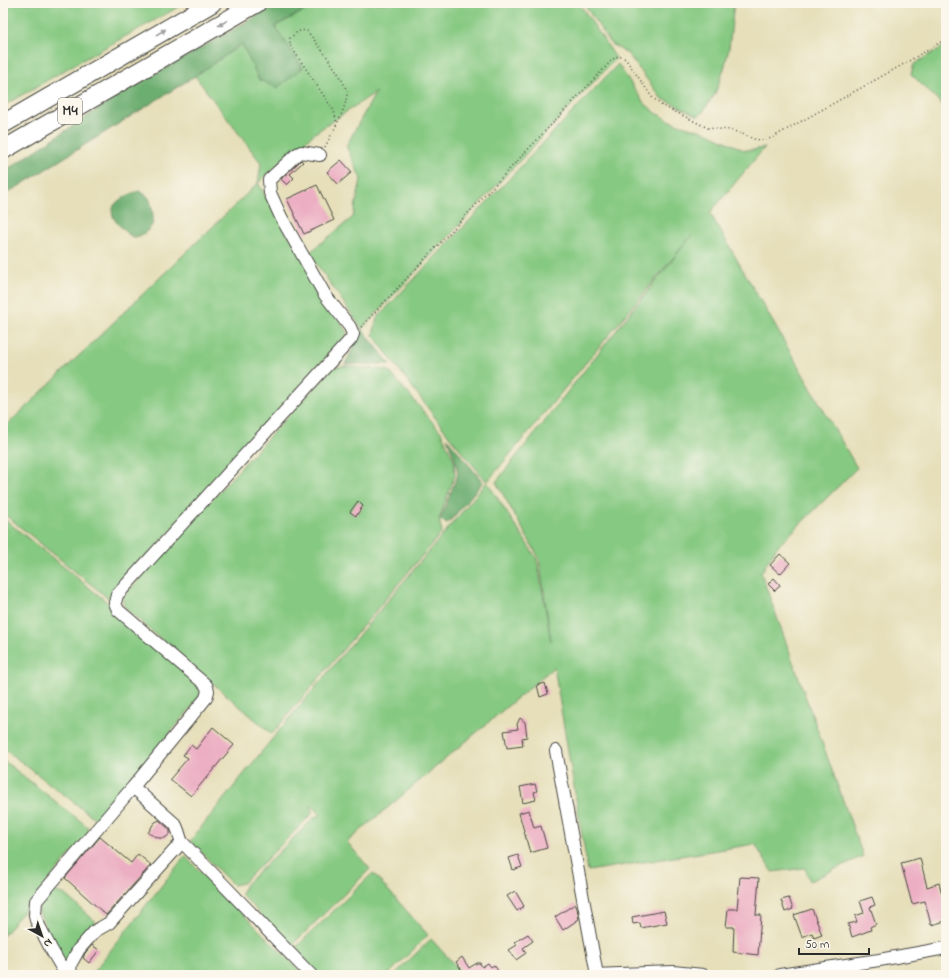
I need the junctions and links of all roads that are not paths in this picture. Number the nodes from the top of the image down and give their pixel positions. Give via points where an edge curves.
1 (212, 3) edge
2 (257, 3) edge
3 (127, 52) junction
4 (137, 72) junction
5 (3, 115) edge
6 (3, 124) edge
7 (3, 150) edge
8 (320, 155) road end
9 (3, 162) edge
10 (556, 751) dead end
11 (133, 787) junction
12 (182, 842) junction
13 (946, 948) edge
14 (66, 975) edge
15 (70, 975) edge
16 (311, 975) edge
17 (596, 975) edge
18 (703, 975) edge
19 (780, 975) edge

3 -> 1 highway, M4
2 -> 4 highway, M4
3 - 5 highway
3 - 6 highway, M4
4 - 7 highway, M4
4 - 9 highway via 60,127
8 - 11 street via 301,152 297,154 269,180 270,193 318,283 353,334 351,340 117,595 115,603 118,610 206,685 208,692 206,698
10 - 17 street
11 - 12 street via 175,824
11 - 14 street via 36,901 36,920
12 - 15 street via 109,923 95,931 79,949 70,965
12 - 16 street
13 - 19 street
17 - 18 street via 673,972

